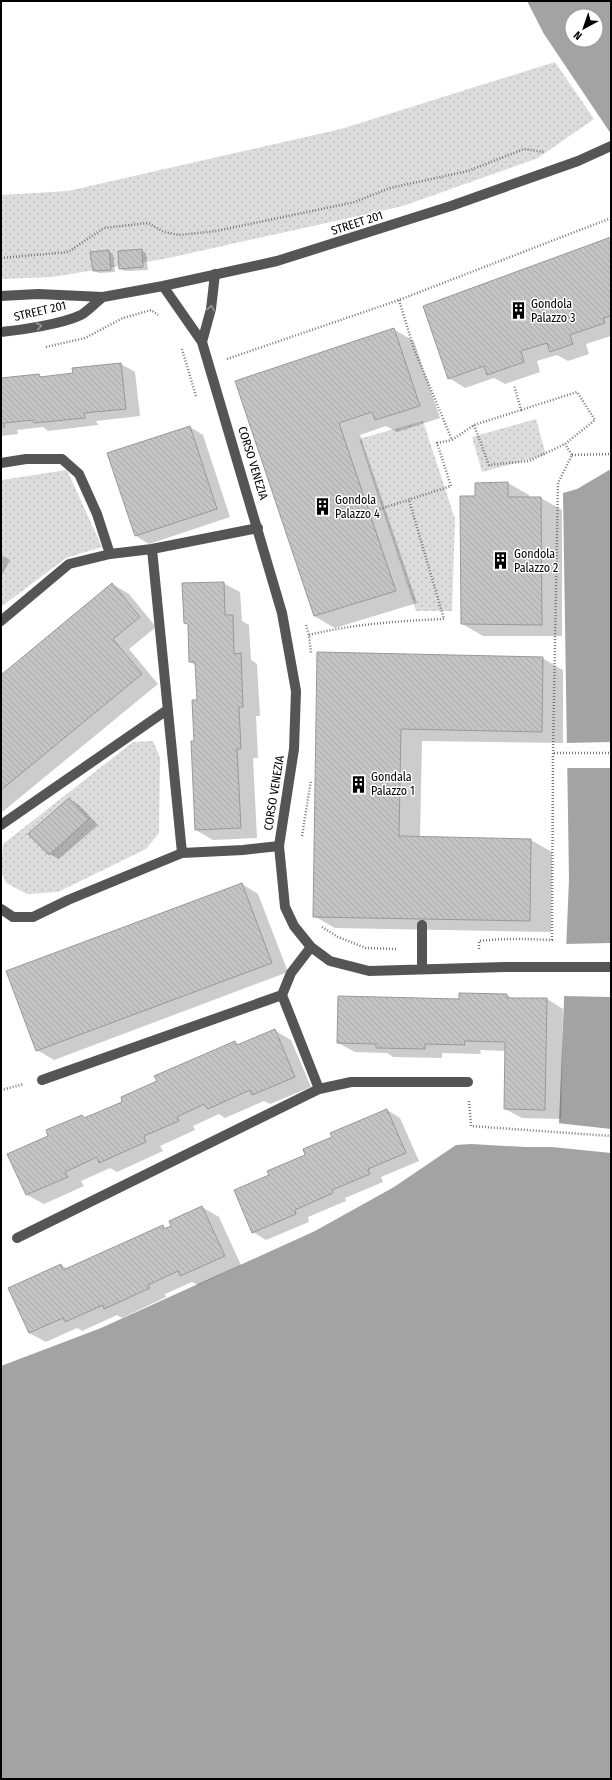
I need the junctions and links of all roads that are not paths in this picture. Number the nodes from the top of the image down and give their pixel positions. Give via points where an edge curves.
1 (611, 146) edge
2 (215, 274) junction
3 (163, 286) junction
4 (1, 296) edge
5 (103, 297) junction
6 (1, 332) edge
7 (202, 342) junction
8 (1, 463) edge
9 (258, 528) junction
10 (152, 549) junction
11 (110, 554) junction
12 (1, 621) edge
13 (168, 710) junction
14 (1, 825) edge
15 (279, 846) junction
16 (182, 853) junction
17 (1, 909) edge
18 (422, 925) dead end
19 (311, 947) junction
20 (611, 967) edge
21 (422, 969) junction
22 (282, 995) junction
23 (42, 1080) dead end
24 (468, 1082) road end
25 (319, 1090) junction
26 (17, 1238) dead end

1 - 2 street, STREET 201 via 578,161 452,206 283,259
2 - 3 street, STREET 201
7 -> 2 street via 211,310
3 - 5 street, STREET 201
3 - 7 street, CORSO VENEZIA
4 - 5 street, STREET 201 via 38,294
6 -> 5 street, STREET 201 via 15,331 81,314
7 - 9 street, CORSO VENEZIA
8 - 11 street via 26,459 62,459 80,474
9 - 10 street
9 - 15 street, CORSO VENEZIA via 282,613 296,691 294,749
10 - 11 street
10 - 13 street
11 - 12 street via 69,564
13 - 14 street
13 - 16 street
15 - 16 street
15 - 19 street, CORSO VENEZIA via 285,907 294,926
16 - 17 street via 33,917 13,917
18 - 21 street
19 - 21 street, CORSO VENEZIA via 330,961 369,971
19 - 22 street via 290,973
20 - 21 street, CORSO VENEZIA
22 - 23 street
22 - 25 street
24 - 25 street via 351,1082
25 - 26 street

